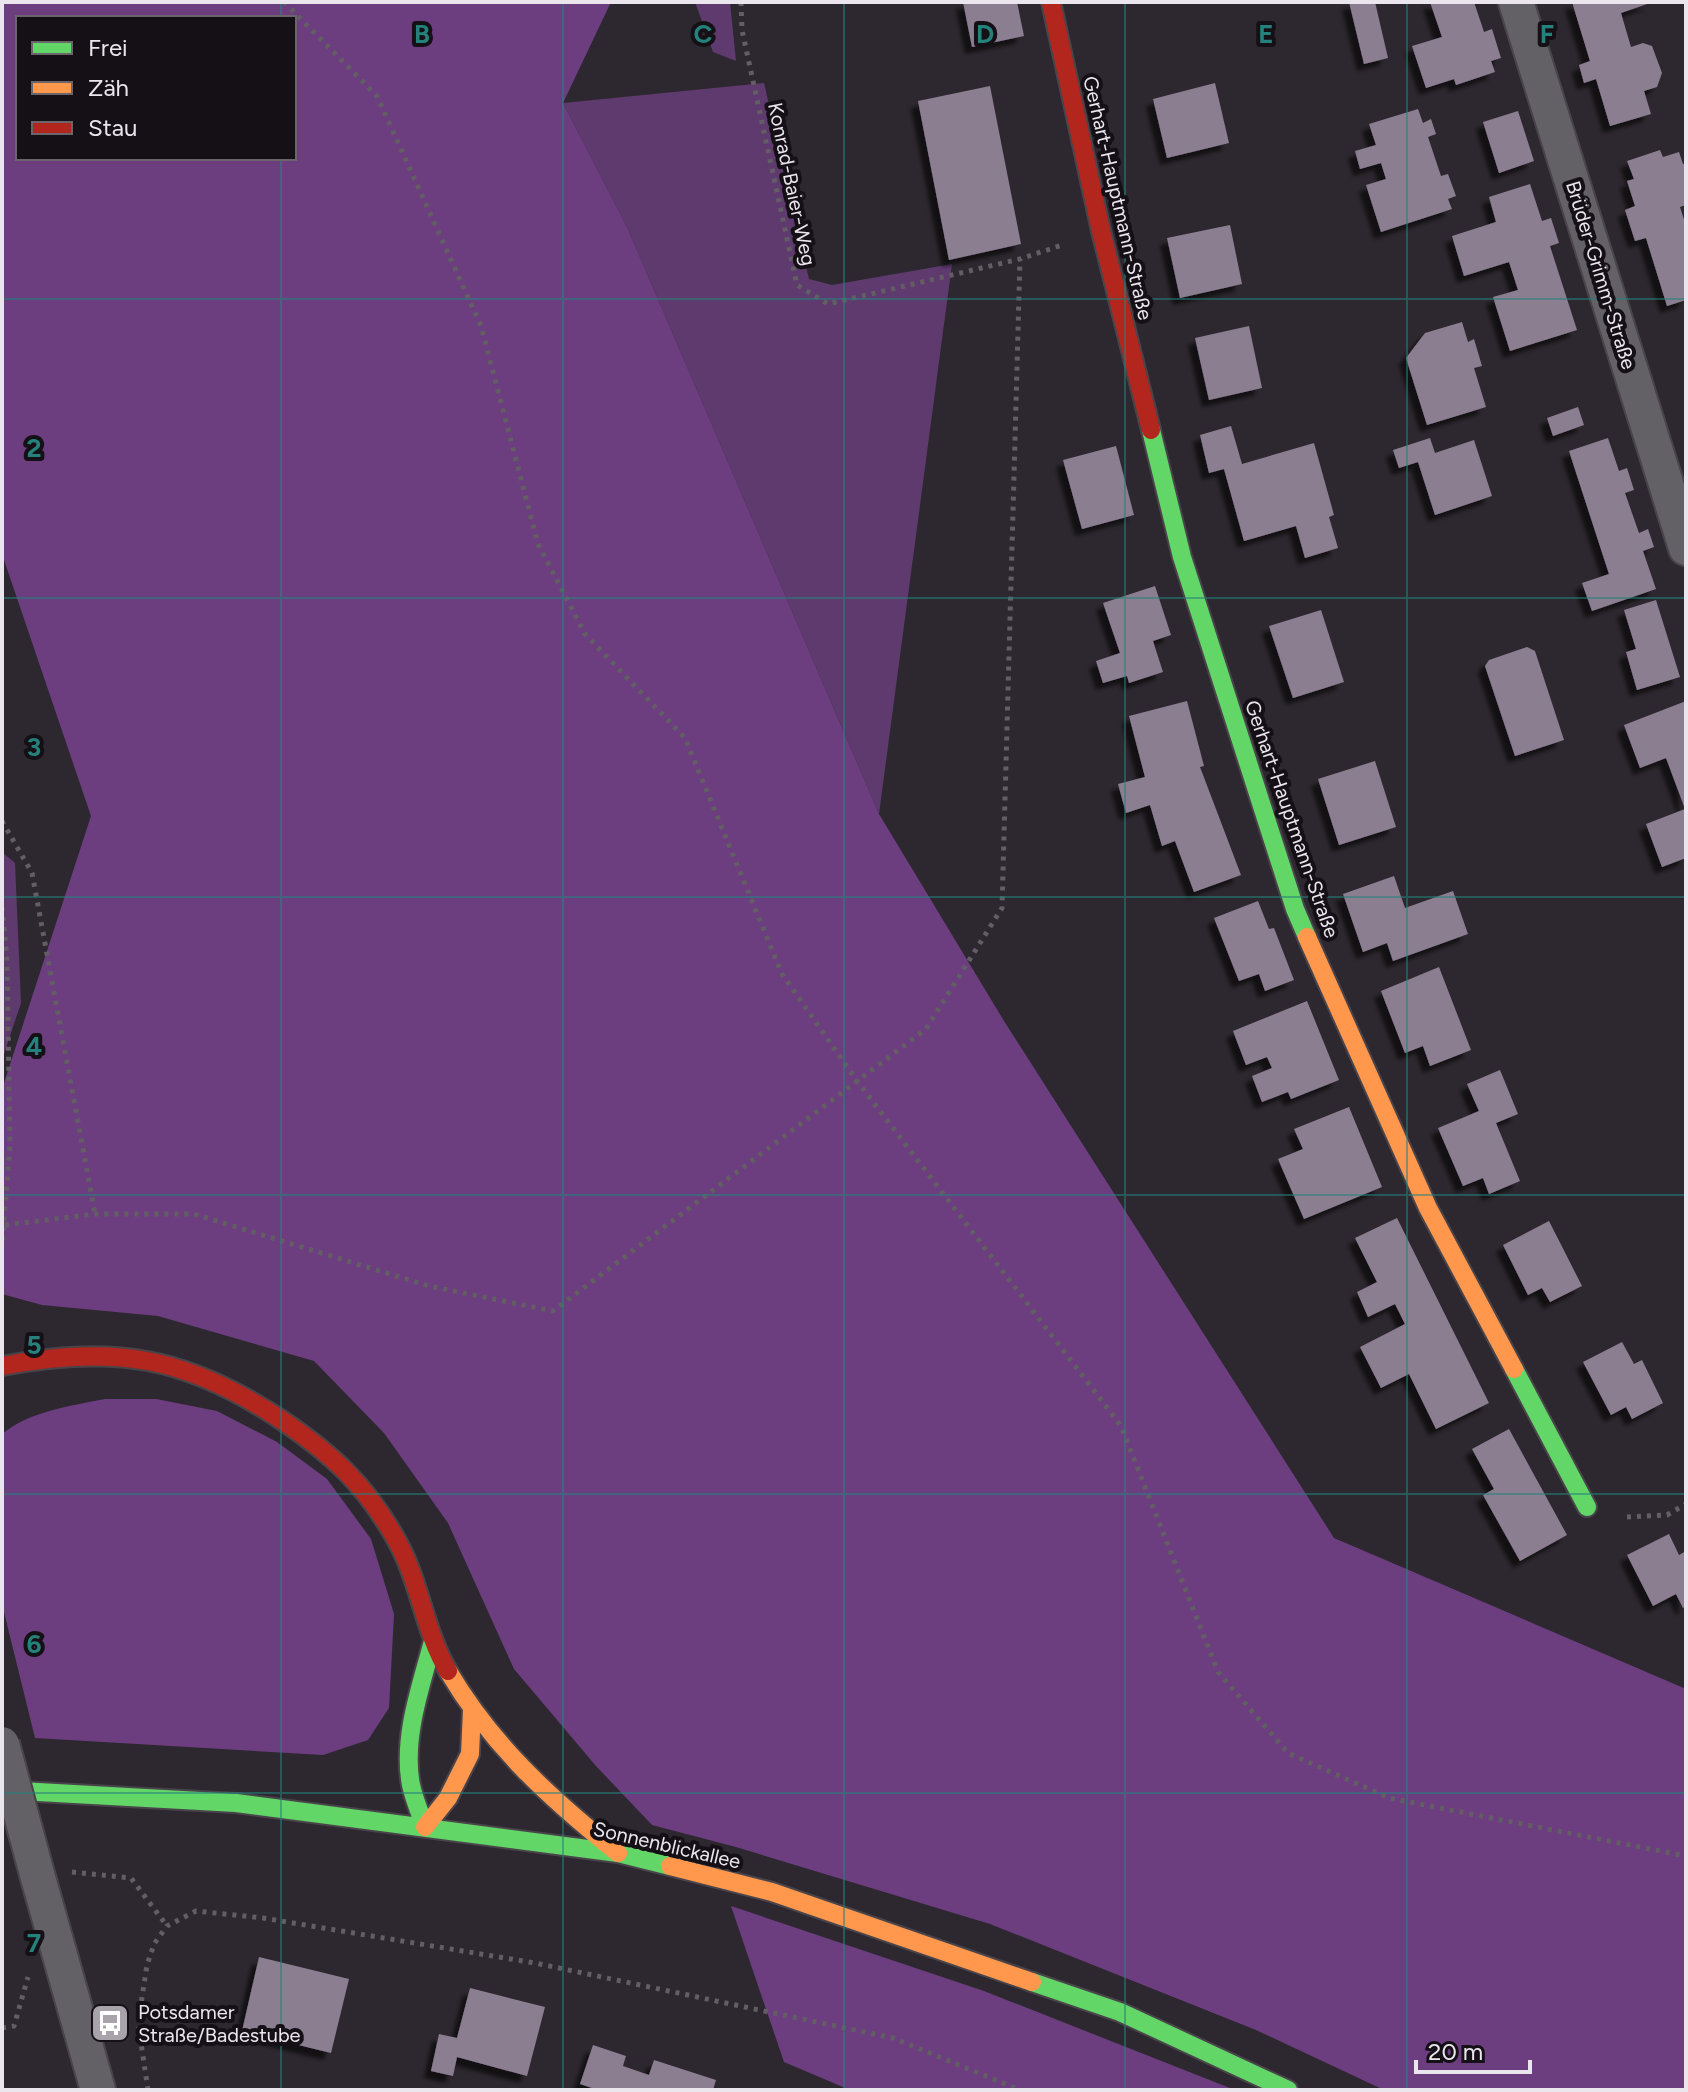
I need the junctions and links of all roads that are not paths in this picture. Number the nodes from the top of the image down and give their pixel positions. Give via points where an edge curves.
1 (1051, 2) edge
2 (1516, 2) edge
3 (1686, 548) edge
4 (2, 1366) edge
5 (1587, 1507) road end
6 (433, 1641) junction
7 (472, 1710) junction
8 (2, 1744) edge
9 (2, 1790) edge
10 (425, 1827) junction
11 (618, 1853) junction
12 (98, 2090) edge
13 (1288, 2090) edge

1 - 5 main road, Gerhart-Hauptmann-Straße via 1182,557 1295,909 1428,1208
2 - 3 street, Brüder-Grimm-Straße
4 - 6 main road via 44,1358 124,1358 179,1367 241,1394 345,1466 414,1576
6 - 7 main road
6 - 10 main road via 414,1719 410,1776
7 - 10 main road via 470,1754 448,1798
7 - 11 main road via 532,1782
8 - 12 street, bridge via 48,1873
9 - 10 main road, Sonnenblickallee via 236,1803
10 - 11 main road, Sonnenblickallee
11 - 13 main road, Sonnenblickallee via 772,1892 1120,2012

